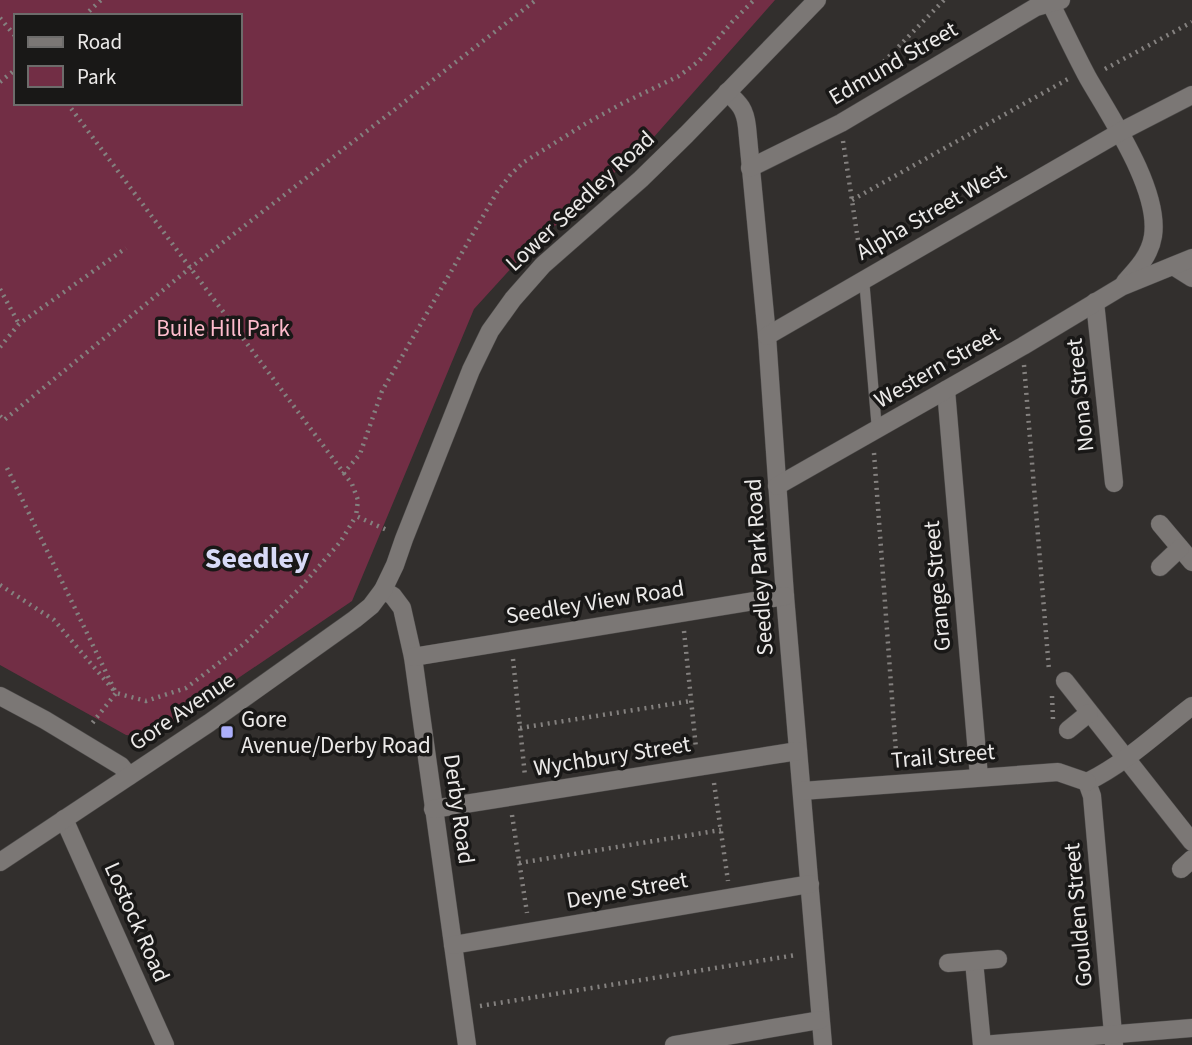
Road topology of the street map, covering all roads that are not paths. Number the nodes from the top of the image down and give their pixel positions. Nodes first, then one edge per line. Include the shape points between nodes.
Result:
1 (817, 0) edge
2 (1054, 1) edge
3 (727, 92) junction
4 (1192, 95) edge
5 (1120, 132) junction
6 (750, 168) junction
7 (1192, 258) edge
8 (1173, 266) junction
9 (1192, 278) edge
10 (864, 279) junction
11 (1121, 287) junction
12 (1095, 302) junction
13 (767, 336) junction
14 (946, 390) junction
15 (873, 432) junction
16 (1114, 483) dead end
17 (777, 486) junction
18 (1160, 524) dead end
19 (1180, 548) junction
20 (1192, 562) edge
21 (1160, 567) dead end
22 (383, 590) junction
23 (785, 596) junction
24 (413, 657) junction
25 (1055, 682) road end
26 (0, 696) edge
27 (1192, 706) edge
28 (1089, 713) junction
29 (1061, 730) road end
30 (798, 751) junction
31 (1125, 759) junction
32 (129, 776) junction
33 (979, 777) junction
34 (1087, 782) junction
35 (802, 792) junction
36 (433, 809) junction
37 (64, 819) junction
38 (1192, 842) edge
39 (0, 862) edge
40 (810, 884) junction
41 (453, 945) junction
42 (998, 959) dead end
43 (974, 961) junction
44 (948, 963) dead end
45 (820, 1020) junction
46 (1192, 1028) edge
47 (1113, 1040) edge
48 (165, 1045) edge
49 (467, 1045) edge
50 (674, 1045) edge
51 (822, 1045) edge
52 (982, 1045) edge

1 - 3 street, Lower Seedley Road
2 - 5 street via 1086,74
2 - 6 street, Edmund Street via 1036,7 841,123
3 - 6 street, Seedley Park Road via 745,113
3 - 22 street, Lower Seedley Road via 641,179 543,265 490,331
4 - 5 street, Alpha Street West
5 - 10 street, Alpha Street West
5 - 11 street via 1153,213 1153,237 1143,263
6 - 13 street, Seedley Park Road
7 - 8 street
8 - 9 street
8 - 11 street
10 - 13 street, Alpha Street West
10 - 15 lane
11 - 12 street, Western Street
12 - 14 street, Western Street
12 - 16 street, Nona Street
13 - 17 street, Seedley Park Road
14 - 15 street, Western Street
14 - 33 street, Grange Street
15 - 17 street, Western Street
17 - 23 street, Seedley Park Road
18 - 19 street
19 - 20 street
19 - 21 street
22 - 24 street, Derby Road via 402,608
22 - 32 street, Gore Avenue via 355,619
23 - 24 street, Seedley View Road
23 - 30 street, Seedley Park Road
24 - 36 street, Derby Road
25 - 28 street
26 - 32 street via 121,765
27 - 31 street
28 - 29 street
28 - 31 street
30 - 35 street, Seedley Park Road
30 - 36 street, Wychbury Street
31 - 34 street
31 - 38 street
32 - 37 street, Gore Avenue
33 - 34 street, Trail Street via 1058,772
33 - 35 street, Trail Street
34 - 47 street, Goulden Street via 1092,796
35 - 40 street, Seedley Park Road
36 - 41 street, Derby Road
37 - 39 street, Gore Avenue
37 - 48 street, Lostock Road
40 - 41 street, Deyne Street
40 - 45 street, Seedley Park Road
41 - 49 street, Derby Road
42 - 43 street
43 - 44 street
43 - 52 street
45 - 50 street
45 - 51 street, Seedley Park Road
46 - 47 street
47 - 52 street

